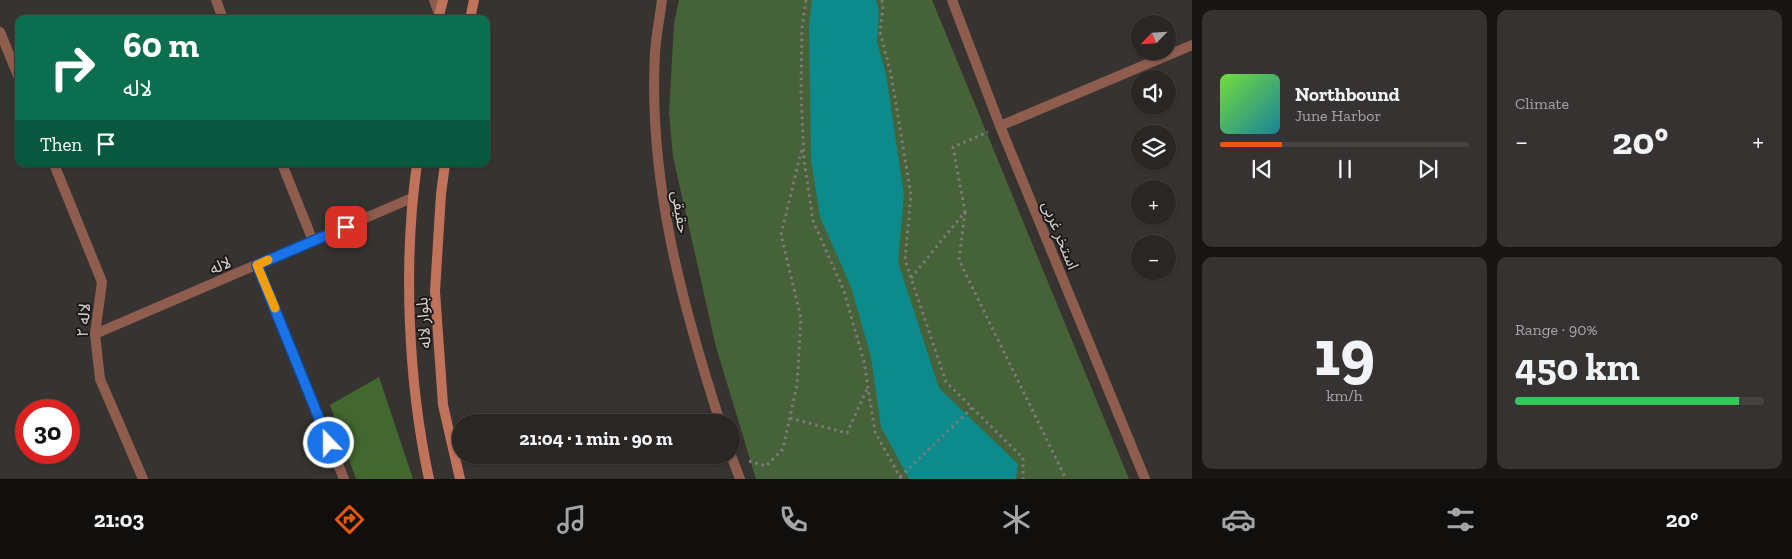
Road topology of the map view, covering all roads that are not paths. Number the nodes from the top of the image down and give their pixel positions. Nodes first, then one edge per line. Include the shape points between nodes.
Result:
1 (216, 0) edge
2 (434, 0) edge
3 (443, 0) edge
4 (474, 0) edge
5 (662, 0) edge
6 (952, 0) edge
7 (222, 15) edge
8 (439, 15) edge
9 (439, 15) edge
10 (471, 15) edge
11 (0, 32) edge
12 (1192, 45) edge
13 (15, 68) edge
14 (1000, 126) junction
15 (55, 167) edge
16 (283, 167) edge
17 (417, 167) edge
18 (445, 167) edge
19 (412, 198) junction
20 (313, 241) junction
21 (257, 265) junction
22 (96, 334) junction
23 (717, 414) edge
24 (734, 464) edge
25 (143, 479) edge
26 (344, 479) edge
27 (429, 479) edge
28 (460, 479) edge
29 (740, 479) edge
30 (1145, 479) edge

1 - 7 street
2 - 8 street
3 - 9 main road
4 - 10 main road
5 - 23 street, حقیقی via 655,52 655,113 667,225 701,364
6 - 14 street, استخر غربی
11 - 13 street
12 - 14 street
14 - 30 street, استخر غربی
15 - 22 street, لاله ۲ via 102,282
16 - 20 street
17 - 19 main road, بلوار لاله
18 - 28 main road, بلوار لاله via 435,292 443,405
19 - 20 street, لاله
19 - 27 main road, بلوار لاله via 410,295 414,387
20 - 21 street, لاله
21 - 22 street, لاله
21 - 26 street
22 - 25 street, لاله ۲ via 100,379
24 - 29 street

